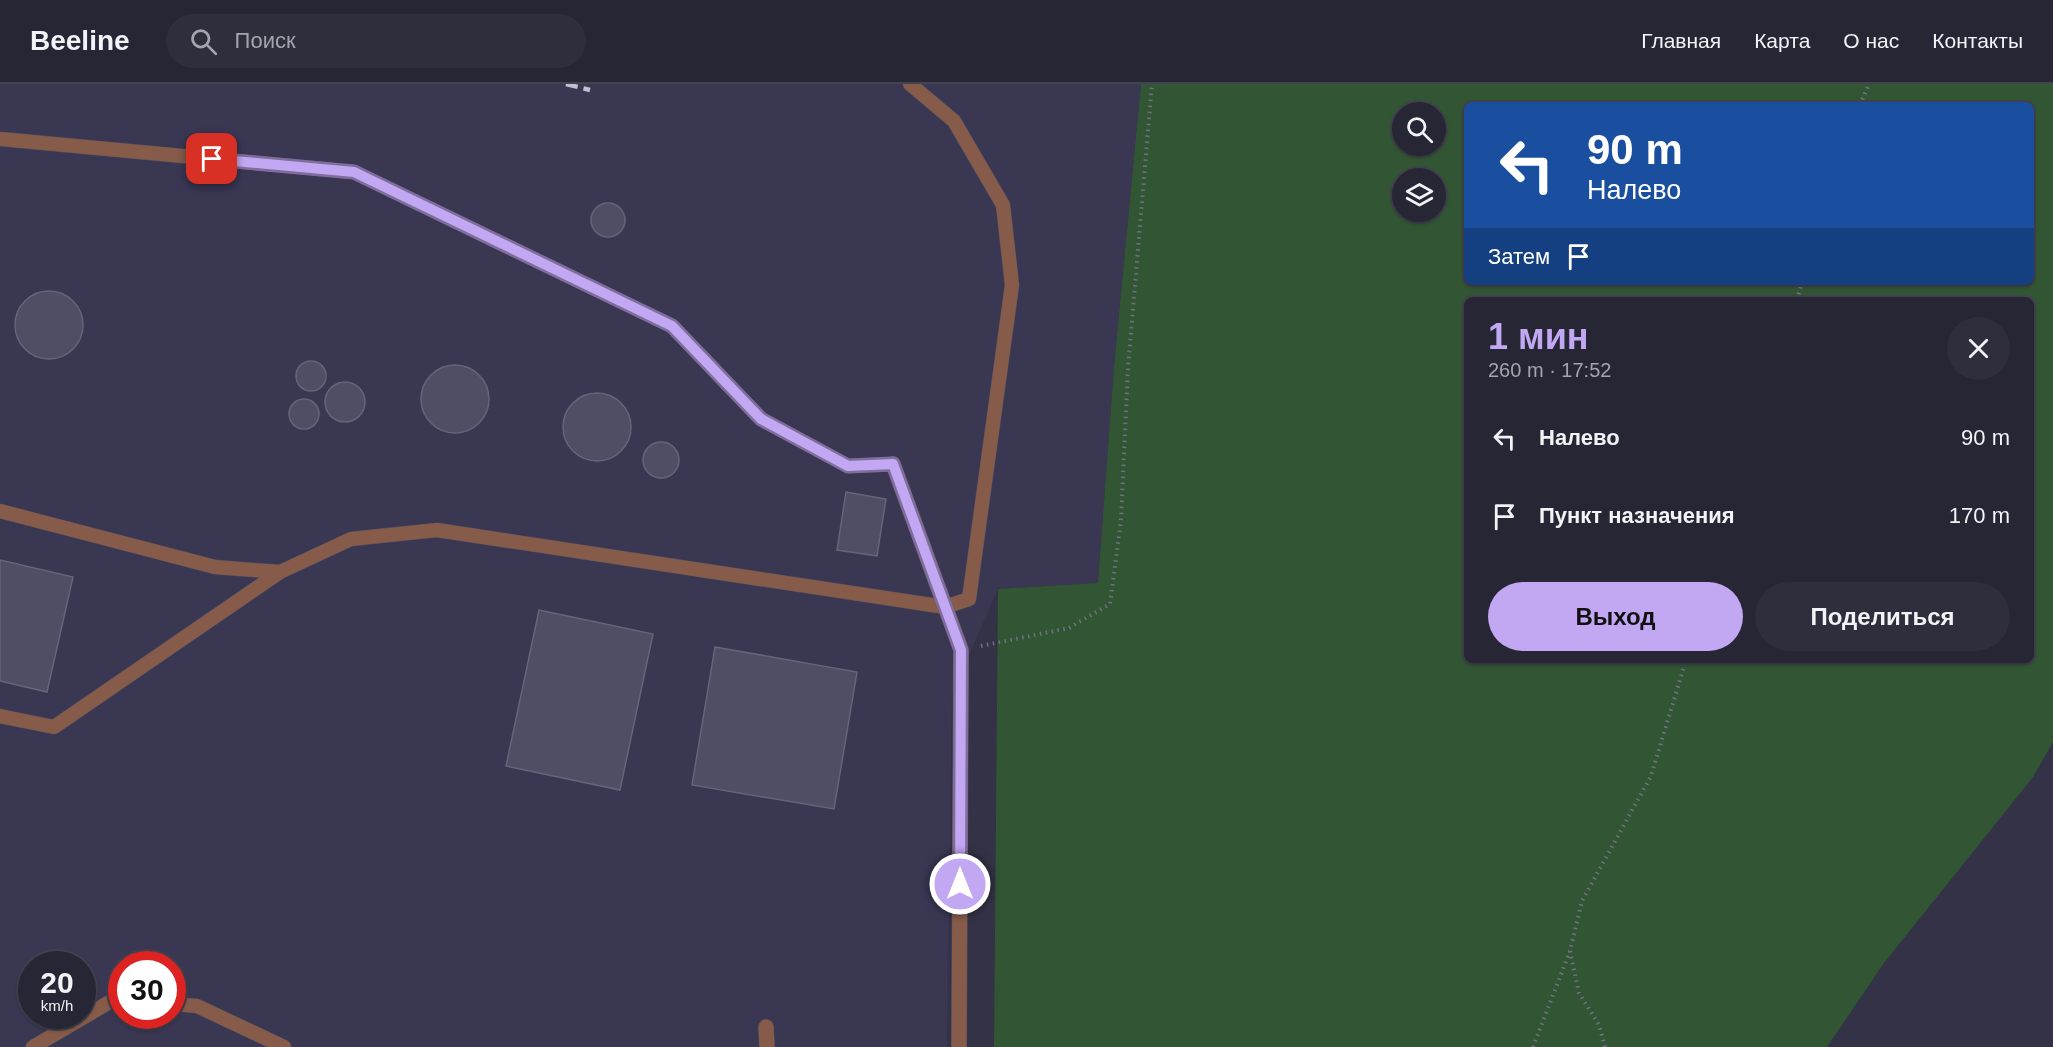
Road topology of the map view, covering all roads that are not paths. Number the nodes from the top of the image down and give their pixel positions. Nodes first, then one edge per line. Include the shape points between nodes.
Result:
1 (910, 84) edge
2 (0, 139) edge
3 (893, 464) joint
4 (0, 511) edge
5 (280, 572) junction
6 (945, 608) junction
7 (0, 716) edge
8 (108, 1003) edge
9 (186, 1005) edge
10 (766, 1027) dead end
11 (33, 1047) edge
12 (284, 1047) edge
13 (767, 1047) edge
14 (959, 1047) edge

1 - 6 lane via 954,121 1003,205 1012,285 969,599
2 - 3 lane via 354,172 672,326 761,419 848,466
3 - 6 street
4 - 5 lane via 215,567
5 - 6 lane via 351,539 436,530
5 - 7 lane via 54,727
6 - 14 street via 961,650
8 - 11 lane
9 - 12 lane via 197,1006
10 - 13 street

